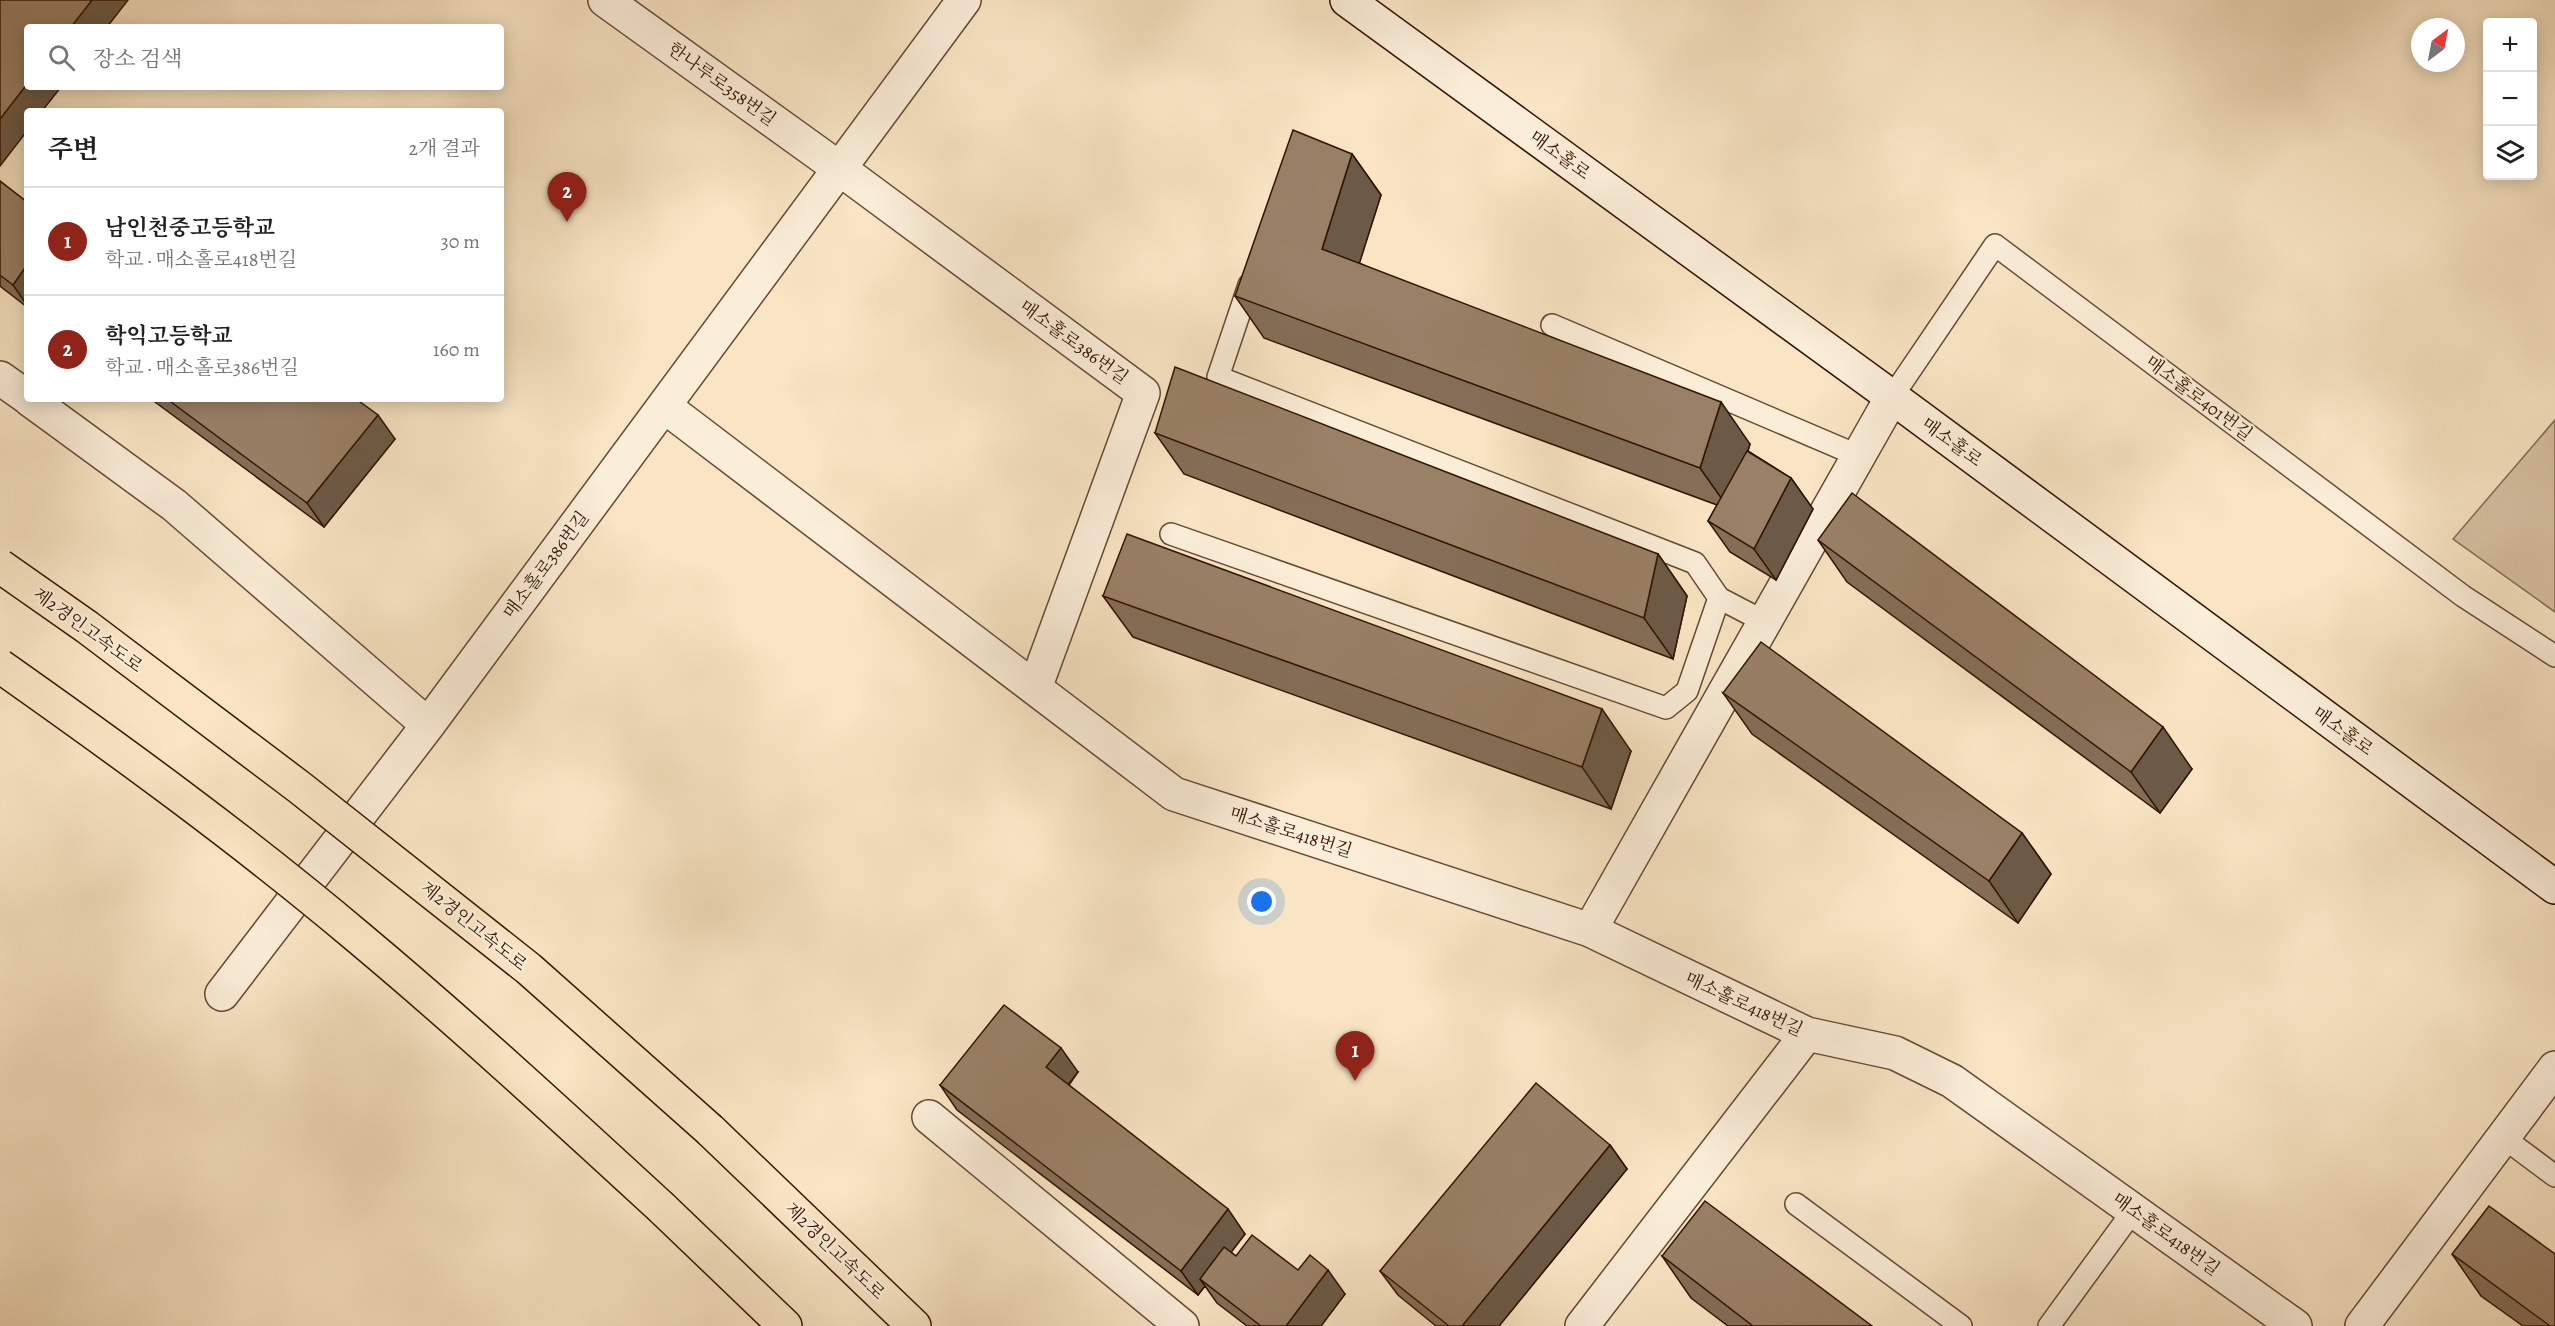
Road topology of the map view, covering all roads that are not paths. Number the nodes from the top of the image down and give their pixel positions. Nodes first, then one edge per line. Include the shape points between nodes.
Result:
1 (605, 0) edge
2 (964, 0) edge
3 (1347, 0) edge
4 (840, 169) junction
5 (1249, 285) edge
6 (1552, 325) dead end
7 (0, 378) edge
8 (24, 395) edge
9 (1892, 397) junction
10 (33, 402) edge
11 (664, 406) junction
12 (1858, 456) junction
13 (1171, 534) dead end
14 (0, 566) edge
15 (1719, 598) junction
16 (1765, 622) junction
17 (2555, 656) edge
18 (0, 666) edge
19 (1035, 688) junction
20 (428, 725) junction
21 (2555, 887) edge
22 (1590, 930) junction
23 (222, 994) dead end
24 (1807, 1034) junction
25 (2555, 1068) edge
26 (929, 1117) dead end
27 (2504, 1138) junction
28 (2555, 1176) edge
29 (1796, 1204) dead end
30 (2133, 1211) junction
31 (785, 1326) edge
32 (914, 1326) edge
33 (1182, 1326) edge
34 (1582, 1326) edge
35 (1961, 1326) edge
36 (2049, 1326) edge
37 (2295, 1326) edge
38 (2362, 1326) edge

1 - 4 street, 한나루로358번길
2 - 4 street, 매소홀로386번길
3 - 9 street, 매소홀로
4 - 11 street, 매소홀로386번길
4 - 19 street, 매소홀로386번길 via 1143,393
5 - 15 lane via 1218,377 1695,563
6 - 12 lane
7 - 8 street
9 - 12 street
9 - 17 lane, 매소홀로401번길 via 1995,245 2463,596
9 - 21 street, 매소홀로
10 - 20 street via 174,505
11 - 19 street
11 - 20 street, 매소홀로386번길
12 - 16 street
13 - 15 lane via 1666,708 1687,691
14 - 32 highway, 제2경인고속도로, bridge via 299,787 529,969 710,1130
15 - 16 lane
16 - 22 street
18 - 31 highway, bridge via 144,768 357,936 535,1091
19 - 22 street, 매소홀로418번길 via 1174,794
20 - 23 street, 매소홀로386번길
22 - 24 street, 매소홀로418번길
24 - 30 street, 매소홀로418번길 via 1894,1053 1952,1081
24 - 34 street
25 - 27 street
26 - 33 street
27 - 28 lane
27 - 38 street
29 - 35 lane
30 - 36 lane
30 - 37 street, 매소홀로418번길

